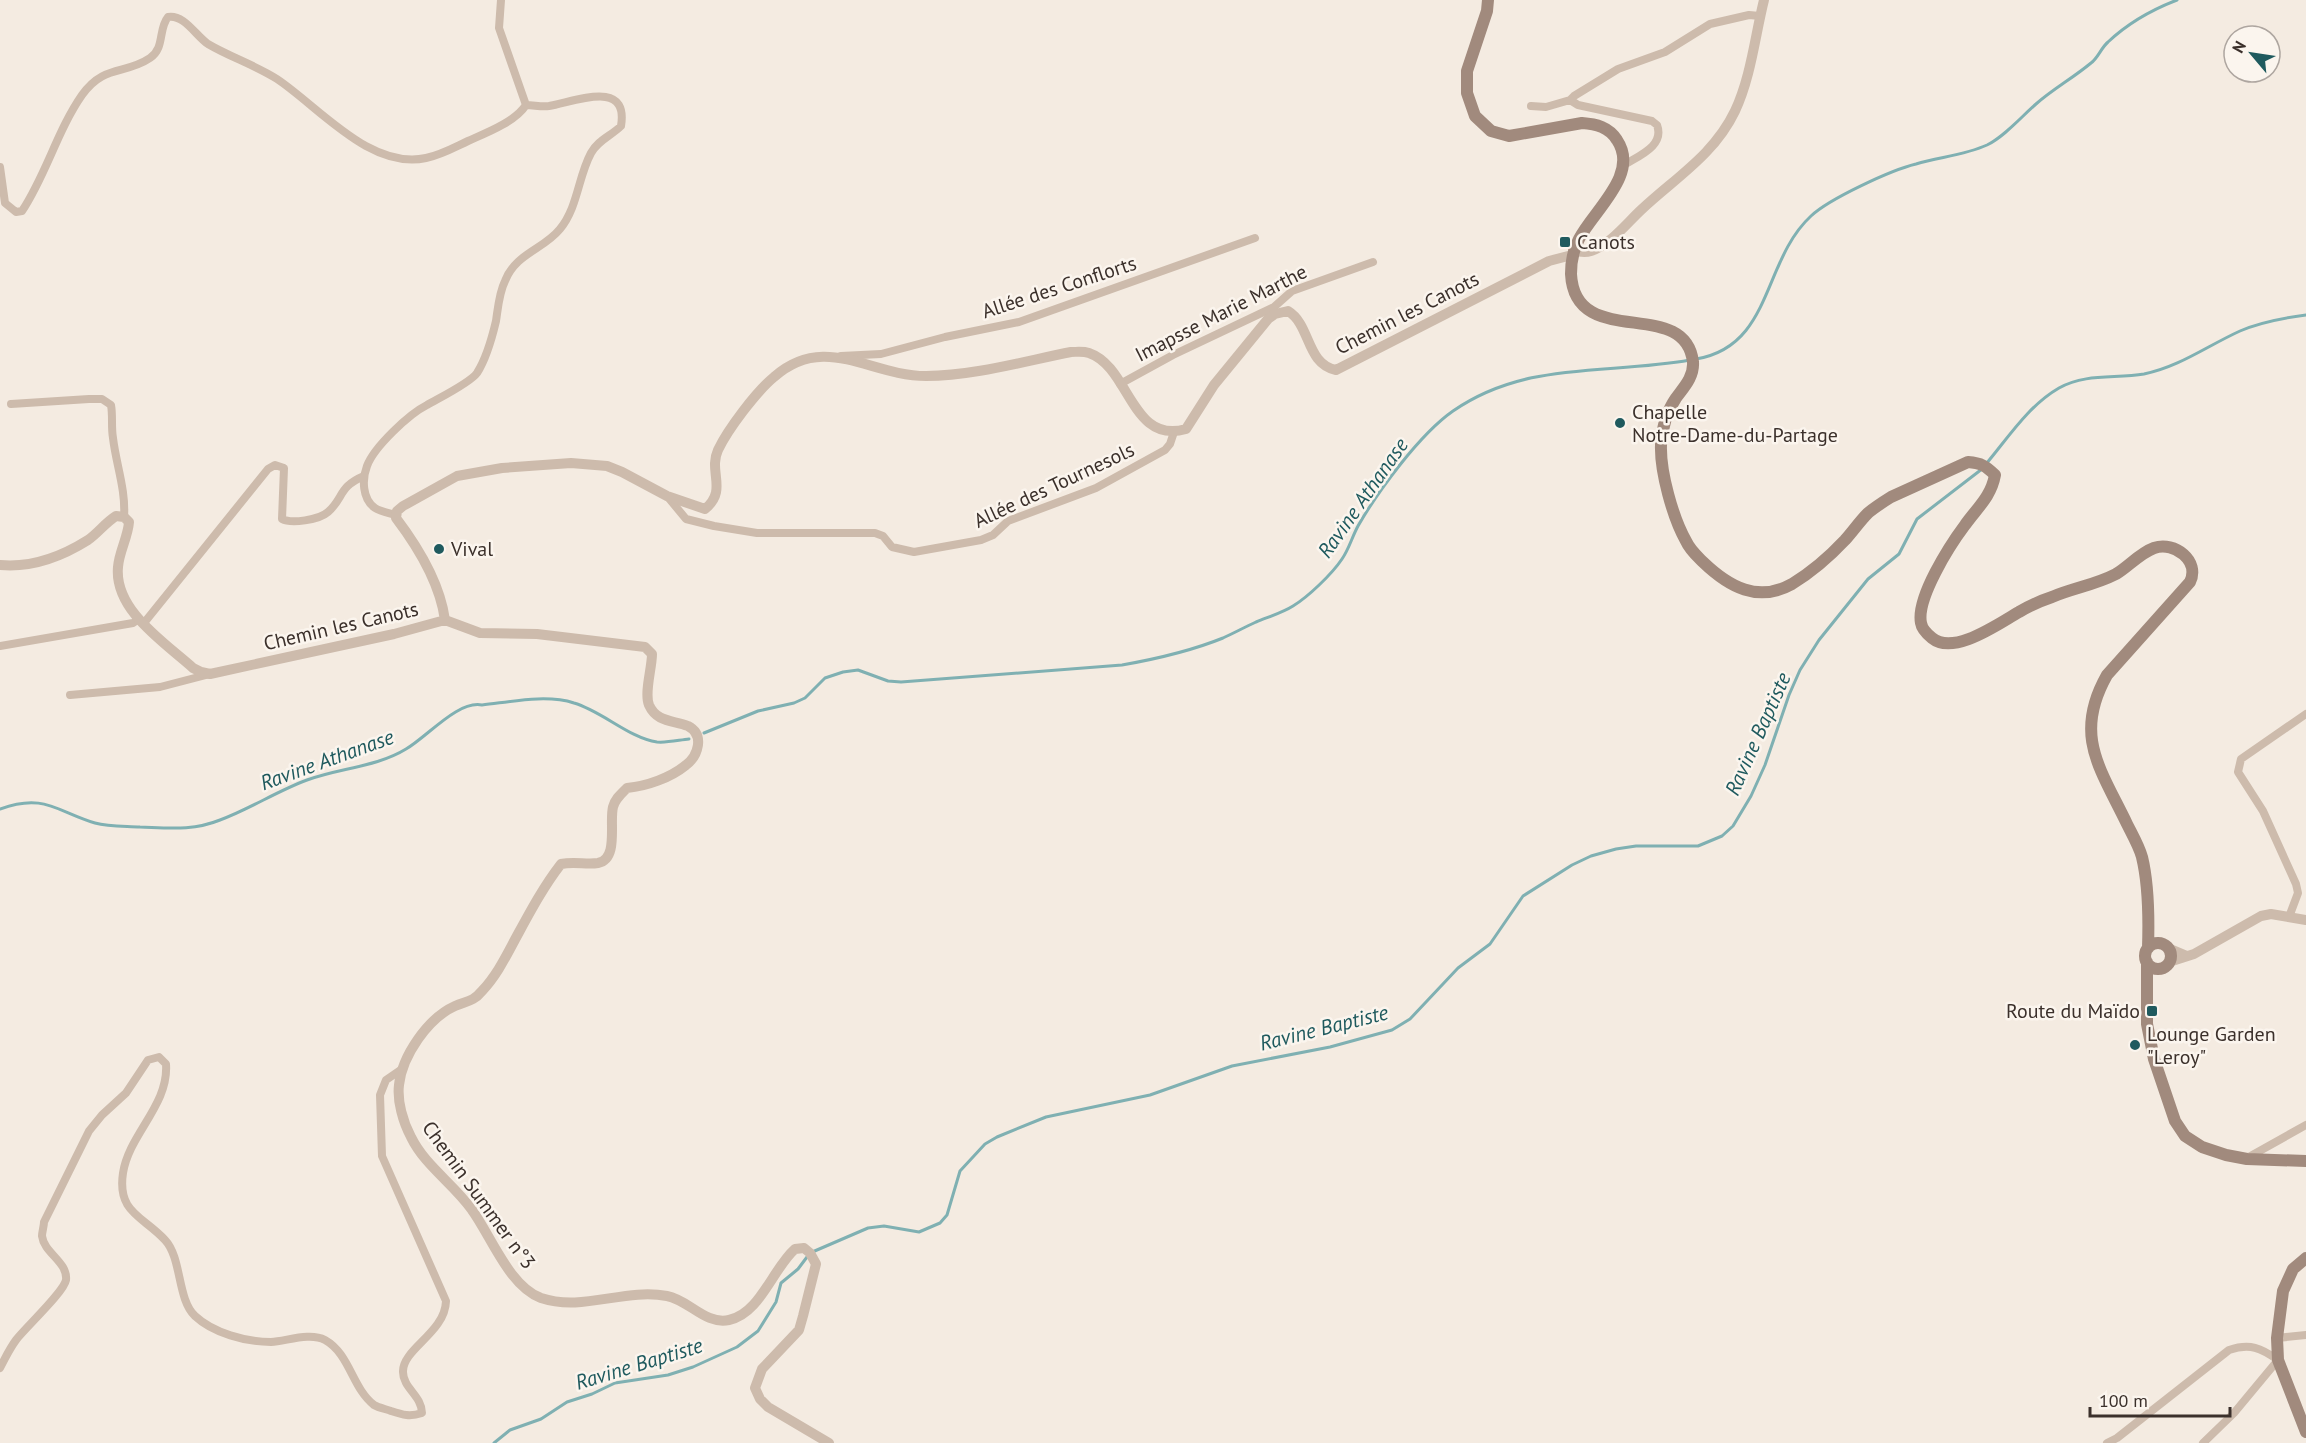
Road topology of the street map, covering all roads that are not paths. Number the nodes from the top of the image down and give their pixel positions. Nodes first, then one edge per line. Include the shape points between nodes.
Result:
1 (501, 0) edge
2 (1488, 0) edge
3 (1764, 0) edge
4 (1760, 16) junction
5 (1570, 100) junction
6 (526, 105) junction
7 (1532, 106) dead end
8 (1624, 165) junction
9 (0, 167) edge
10 (1255, 238) dead end
11 (1573, 253) junction
12 (1372, 262) dead end
13 (834, 357) junction
14 (1120, 384) junction
15 (11, 404) dead end
16 (1174, 432) junction
17 (364, 476) junction
18 (667, 496) junction
19 (396, 515) junction
20 (124, 516) junction
21 (0, 565) edge
22 (445, 620) junction
23 (141, 621) junction
24 (0, 646) edge
25 (210, 674) junction
26 (70, 695) dead end
27 (2306, 714) edge
28 (2289, 917) junction
29 (2306, 920) edge
30 (2149, 926) junction
31 (2164, 945) junction
32 (2148, 948) junction
33 (2187, 956) junction
34 (2169, 962) junction
35 (2152, 965) junction
36 (402, 1069) junction
37 (2306, 1125) edge
38 (2247, 1159) junction
39 (2306, 1161) edge
40 (2306, 1258) edge
41 (2306, 1335) edge
42 (2277, 1338) junction
43 (2278, 1360) junction
44 (0, 1368) edge
45 (2306, 1432) edge
46 (829, 1443) edge
47 (2107, 1443) edge
48 (2203, 1443) edge

1 - 6 street via 499,28
2 - 8 main road via 1467,71 1467,93 1475,116 1491,131 1509,136 1582,123 1600,126 1619,143
3 - 4 street
4 - 5 street via 1710,24 1665,52 1610,74
4 - 11 street via 1740,99 1714,145 1615,236 1591,251
5 - 7 street
5 - 8 street via 1657,125 1654,145
6 - 9 street via 503,123 443,153 425,159 394,157 351,136 276,78 208,44 173,16 164,22 160,45 150,58 105,74 83,94 22,211 16,212 4,203
6 - 17 street via 550,105 598,95 618,103 621,126 591,153 562,227 510,271 477,374 424,406 381,443 371,455
8 - 11 main road
10 - 13 street, Allée des Conflorts via 1019,322 881,354
11 - 16 street, Chemin les Canots via 1549,261 1336,370 1318,361 1296,316 1288,311 1275,314 1214,385 1186,429
11 - 30 main road via 1572,286 1585,309 1604,317 1664,327 1691,351 1690,378 1671,409 1661,447 1670,505 1692,551 1716,574 1740,589 1772,592 1792,584 1843,543 1869,512 1891,497 1968,462 1981,463 1995,475 1982,505 1957,536 1926,593 1920,612 1922,626 1936,641 1946,644 1978,635 2036,603 2105,579 2153,548 2167,547 2184,553 2194,575 2107,675 2095,700 2090,733 2093,754 2142,856
12 - 14 street, Imapsse Marie Marthe via 1292,291 1274,307
13 - 14 street via 928,376 1082,352 1107,365
13 - 18 street via 796,361 773,377 750,404 718,450 714,502 705,509
14 - 16 street via 1143,417 1163,432
15 - 20 street via 102,399 111,405
16 - 18 street, Allée des Tournesols via 1165,450 1096,488 1008,521 981,540 914,552 892,547 883,536 875,534 757,532 714,526 686,519
17 - 19 street via 369,502
17 - 23 street via 342,491 327,513 292,523 282,519 284,468 275,465 268,469
18 - 19 street via 607,466 534,465 457,476 403,506
19 - 22 street, Chemin les Canots via 423,560
20 - 21 street via 116,516 87,540 43,562
20 - 23 street via 129,522 117,582 125,602
22 - 25 street, Chemin les Canots
22 - 36 street, Chemin Summer n°3 via 480,633 537,634 645,647 652,654 649,706 666,721 689,727 699,745 686,765 641,787 627,788 616,799 606,858 600,863 561,864 526,918 499,971 467,1004 455,1006 434,1021 408,1053
23 - 24 street
23 - 25 street via 193,668
25 - 26 street via 159,687
27 - 28 street via 2238,765 2238,772 2263,811 2296,884 2298,893
28 - 29 street
28 - 33 street via 2261,916
30 - 31 main road
30 - 32 main road
31 - 32 main road via 2156,943
31 - 33 street
31 - 34 main road via 2171,955
32 - 35 main road via 2145,957
33 - 34 street
34 - 35 main road via 2166,966
35 - 38 main road via 2147,985 2148,1024 2154,1059 2175,1121 2185,1136 2202,1147
36 - 44 street via 386,1080 380,1095 382,1156 446,1301 441,1323 405,1362 402,1372 422,1405 422,1413 404,1415 375,1406 358,1387 342,1356 325,1340 307,1337 270,1342 235,1337 193,1315 168,1243 132,1214 122,1190 126,1158 159,1101 167,1076 166,1064 159,1057 148,1060 126,1093 89,1131 44,1222 42,1236 46,1247 64,1269 66,1280 59,1294 14,1343
36 - 46 street, Chemin Summer n°3 via 398,1102 411,1137 472,1209 510,1270 538,1297 576,1304 628,1295 670,1296 713,1320 728,1321 751,1307 795,1249 804,1248 810,1253 816,1264 815,1277 799,1330 762,1369 755,1388 768,1407
37 - 38 street
38 - 39 main road
40 - 42 main road via 2293,1269 2283,1291
41 - 42 street
42 - 43 main road
43 - 45 main road
43 - 47 street via 2257,1347 2242,1345 2229,1350
43 - 48 street

